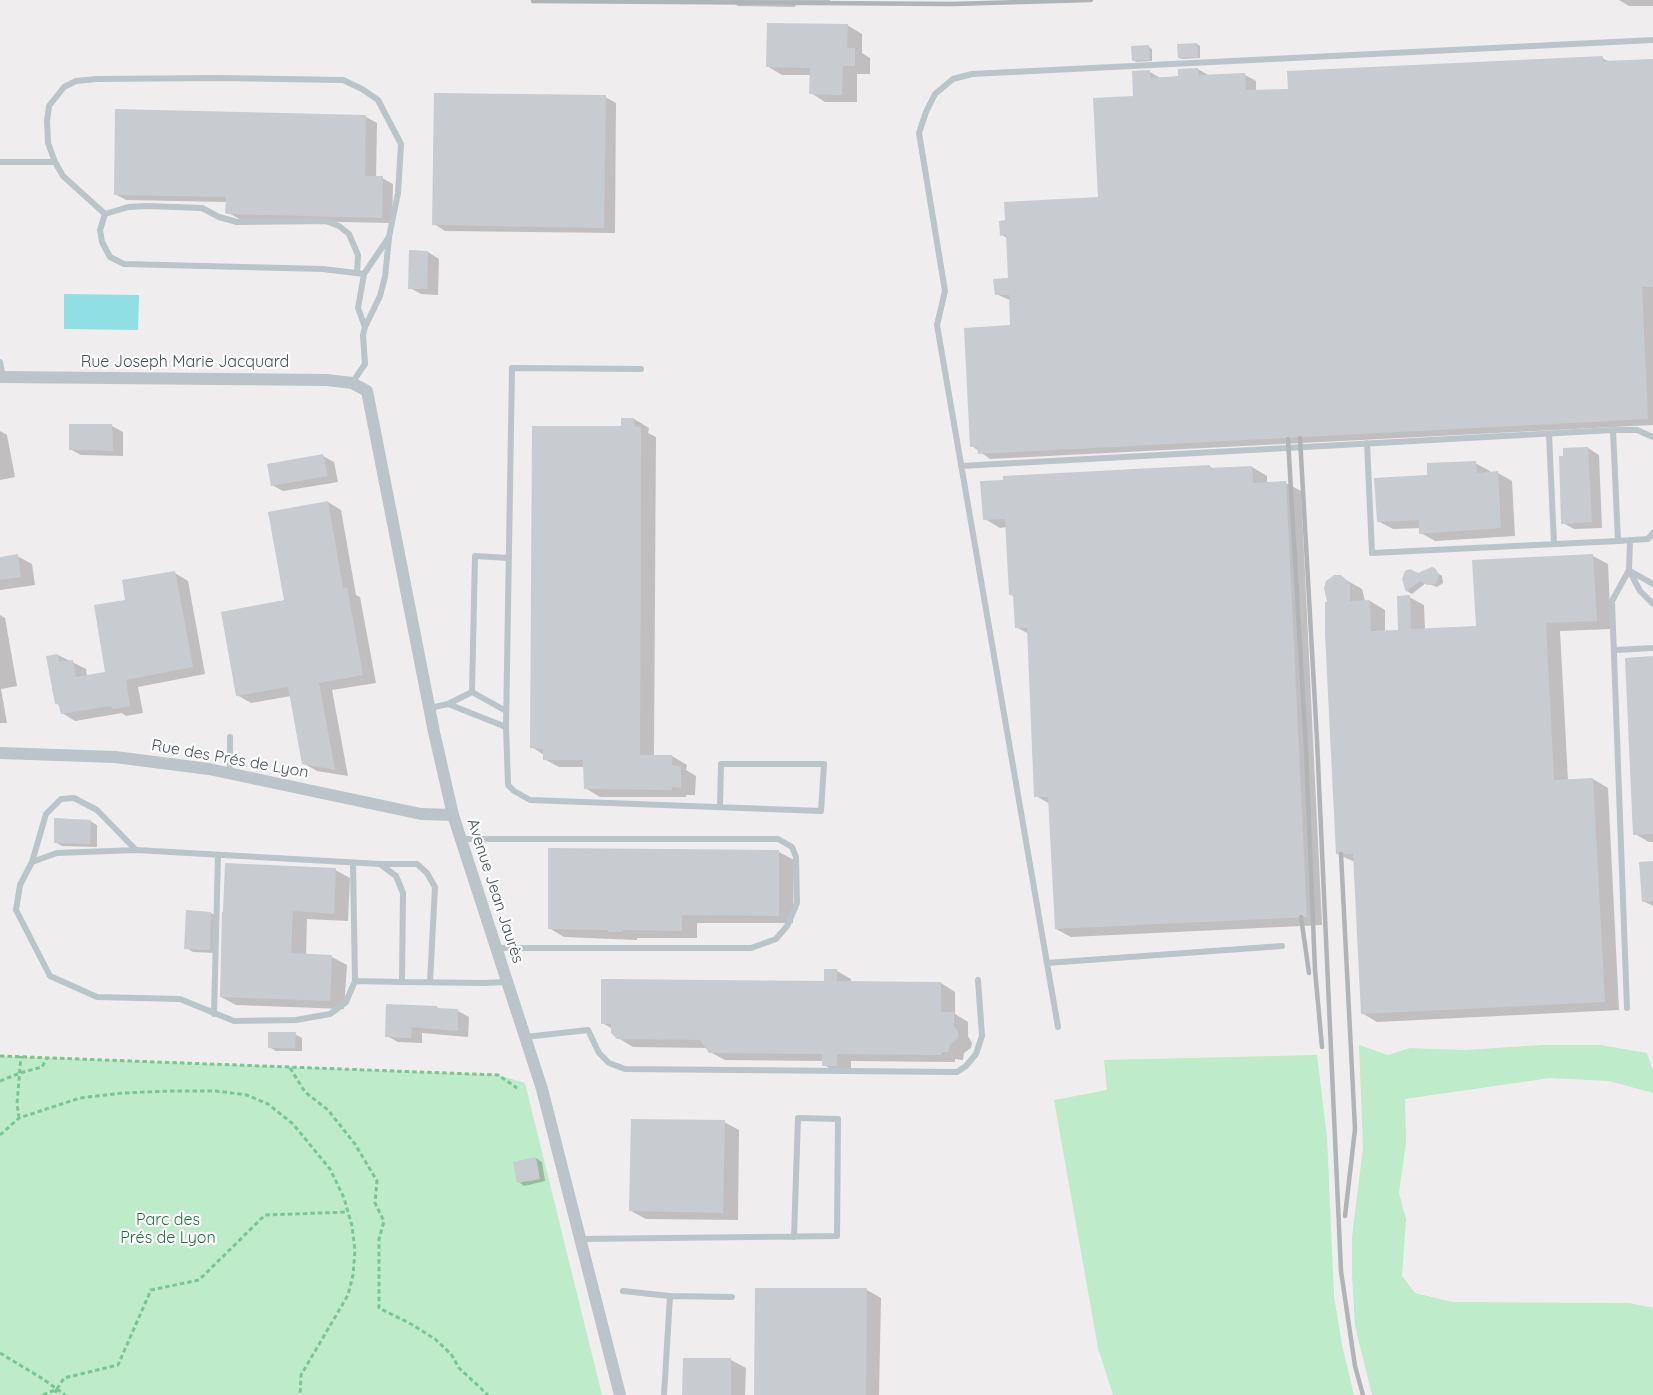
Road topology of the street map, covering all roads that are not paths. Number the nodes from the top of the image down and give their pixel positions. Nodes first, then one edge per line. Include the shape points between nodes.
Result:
1 (1653, 40) edge
2 (0, 162) edge
3 (54, 162) junction
4 (105, 214) junction
5 (389, 237) junction
6 (360, 273) junction
7 (365, 327) junction
8 (0, 362) edge
9 (641, 369) dead end
10 (2, 377) edge
11 (352, 383) junction
12 (367, 391) joint
13 (1613, 430) junction
14 (1549, 434) junction
15 (1653, 437) edge
16 (1366, 444) junction
17 (961, 466) junction
18 (1653, 533) edge
19 (1630, 540) junction
20 (1618, 541) junction
21 (1554, 544) junction
22 (508, 558) junction
23 (1629, 570) junction
24 (1653, 584) edge
25 (1653, 604) edge
26 (1653, 648) edge
27 (1615, 650) junction
28 (472, 692) junction
29 (448, 704) junction
30 (430, 708) junction
31 (506, 711) junction
32 (506, 727) junction
33 (230, 737) dead end
34 (0, 753) edge
35 (230, 774) junction
36 (720, 807) junction
37 (453, 815) junction
38 (460, 838) junction
39 (136, 850) junction
40 (218, 855) junction
41 (32, 862) junction
42 (353, 863) junction
43 (380, 864) junction
44 (1282, 946) dead end
45 (496, 948) junction
46 (1047, 963) junction
47 (978, 980) dead end
48 (356, 981) junction
49 (402, 982) junction
50 (430, 982) junction
51 (507, 982) junction
52 (1627, 1008) dead end
53 (214, 1014) junction
54 (1058, 1027) dead end
55 (525, 1037) junction
56 (794, 1237) junction
57 (580, 1239) junction
58 (624, 1291) dead end
59 (670, 1296) junction
60 (732, 1297) dead end
61 (620, 1395) edge
62 (664, 1395) edge

1 - 17 lane via 972,74 953,79 935,94 919,133 945,291 937,325
2 - 3 lane
3 - 4 lane via 63,176
3 - 5 lane via 46,122 49,106 64,87 76,81 343,80 378,100 401,144 398,193
4 - 6 lane via 147,206 202,208 237,222 326,221 349,234
4 - 6 lane via 100,230 102,242 110,256 124,264
5 - 6 lane
5 - 7 lane via 380,296
6 - 7 lane via 358,308
7 - 11 lane via 364,364
8 - 10 lane
9 - 22 lane via 512,368
10 - 11 street, Rue Joseph Marie Jacquard
11 - 12 street, Rue Joseph Marie Jacquard
12 - 30 street, Avenue Jean Jaurès
13 - 14 lane
13 - 15 lane via 1637,430
13 - 20 lane
14 - 16 lane
14 - 21 lane
16 - 17 lane
16 - 21 lane via 1372,553
17 - 46 lane
18 - 19 lane via 1648,539
19 - 20 lane
19 - 23 lane
20 - 21 lane
22 - 28 lane via 475,556
22 - 31 lane
23 - 24 lane
23 - 25 lane via 1640,591
23 - 27 lane via 1612,601
26 - 27 lane
27 - 52 lane
28 - 29 lane
28 - 31 lane
29 - 30 lane
29 - 32 lane
30 - 37 street, Avenue Jean Jaurès
31 - 32 lane
32 - 36 lane via 508,785 530,800
33 - 35 lane
34 - 35 street, Rue des Prés de Lyon via 115,757
35 - 37 street, Rue des Prés de Lyon via 421,814
36 - 36 lane via 721,764 824,764 821,811
37 - 38 street, Avenue Jean Jaurès
38 - 45 street, Avenue Jean Jaurès
38 - 45 lane via 778,839 792,847 796,857 797,903 787,926 776,939 751,948
39 - 40 lane
39 - 41 lane via 57,853
39 - 41 lane via 97,810 74,798 61,799 46,814
40 - 42 lane
40 - 53 lane
41 - 53 lane via 20,885 16,910 50,976 98,997 180,999
42 - 43 lane
42 - 48 lane
43 - 49 lane via 396,876 403,894
43 - 50 lane via 417,864 435,887
44 - 46 lane
45 - 51 street, Avenue Jean Jaurès
46 - 54 lane
47 - 55 lane via 982,1036 976,1054 957,1072 625,1069 609,1063 599,1053 588,1030
48 - 49 lane
48 - 53 lane via 346,1002 330,1014 296,1020 234,1021
49 - 50 lane
50 - 51 lane
51 - 55 street, Avenue Jean Jaurès
55 - 57 street, Avenue Jean Jaurès
56 - 56 lane via 798,1118 838,1119 837,1236
56 - 57 lane
57 - 61 street, Avenue Jean Jaurès
58 - 59 lane
59 - 60 lane
59 - 62 lane

